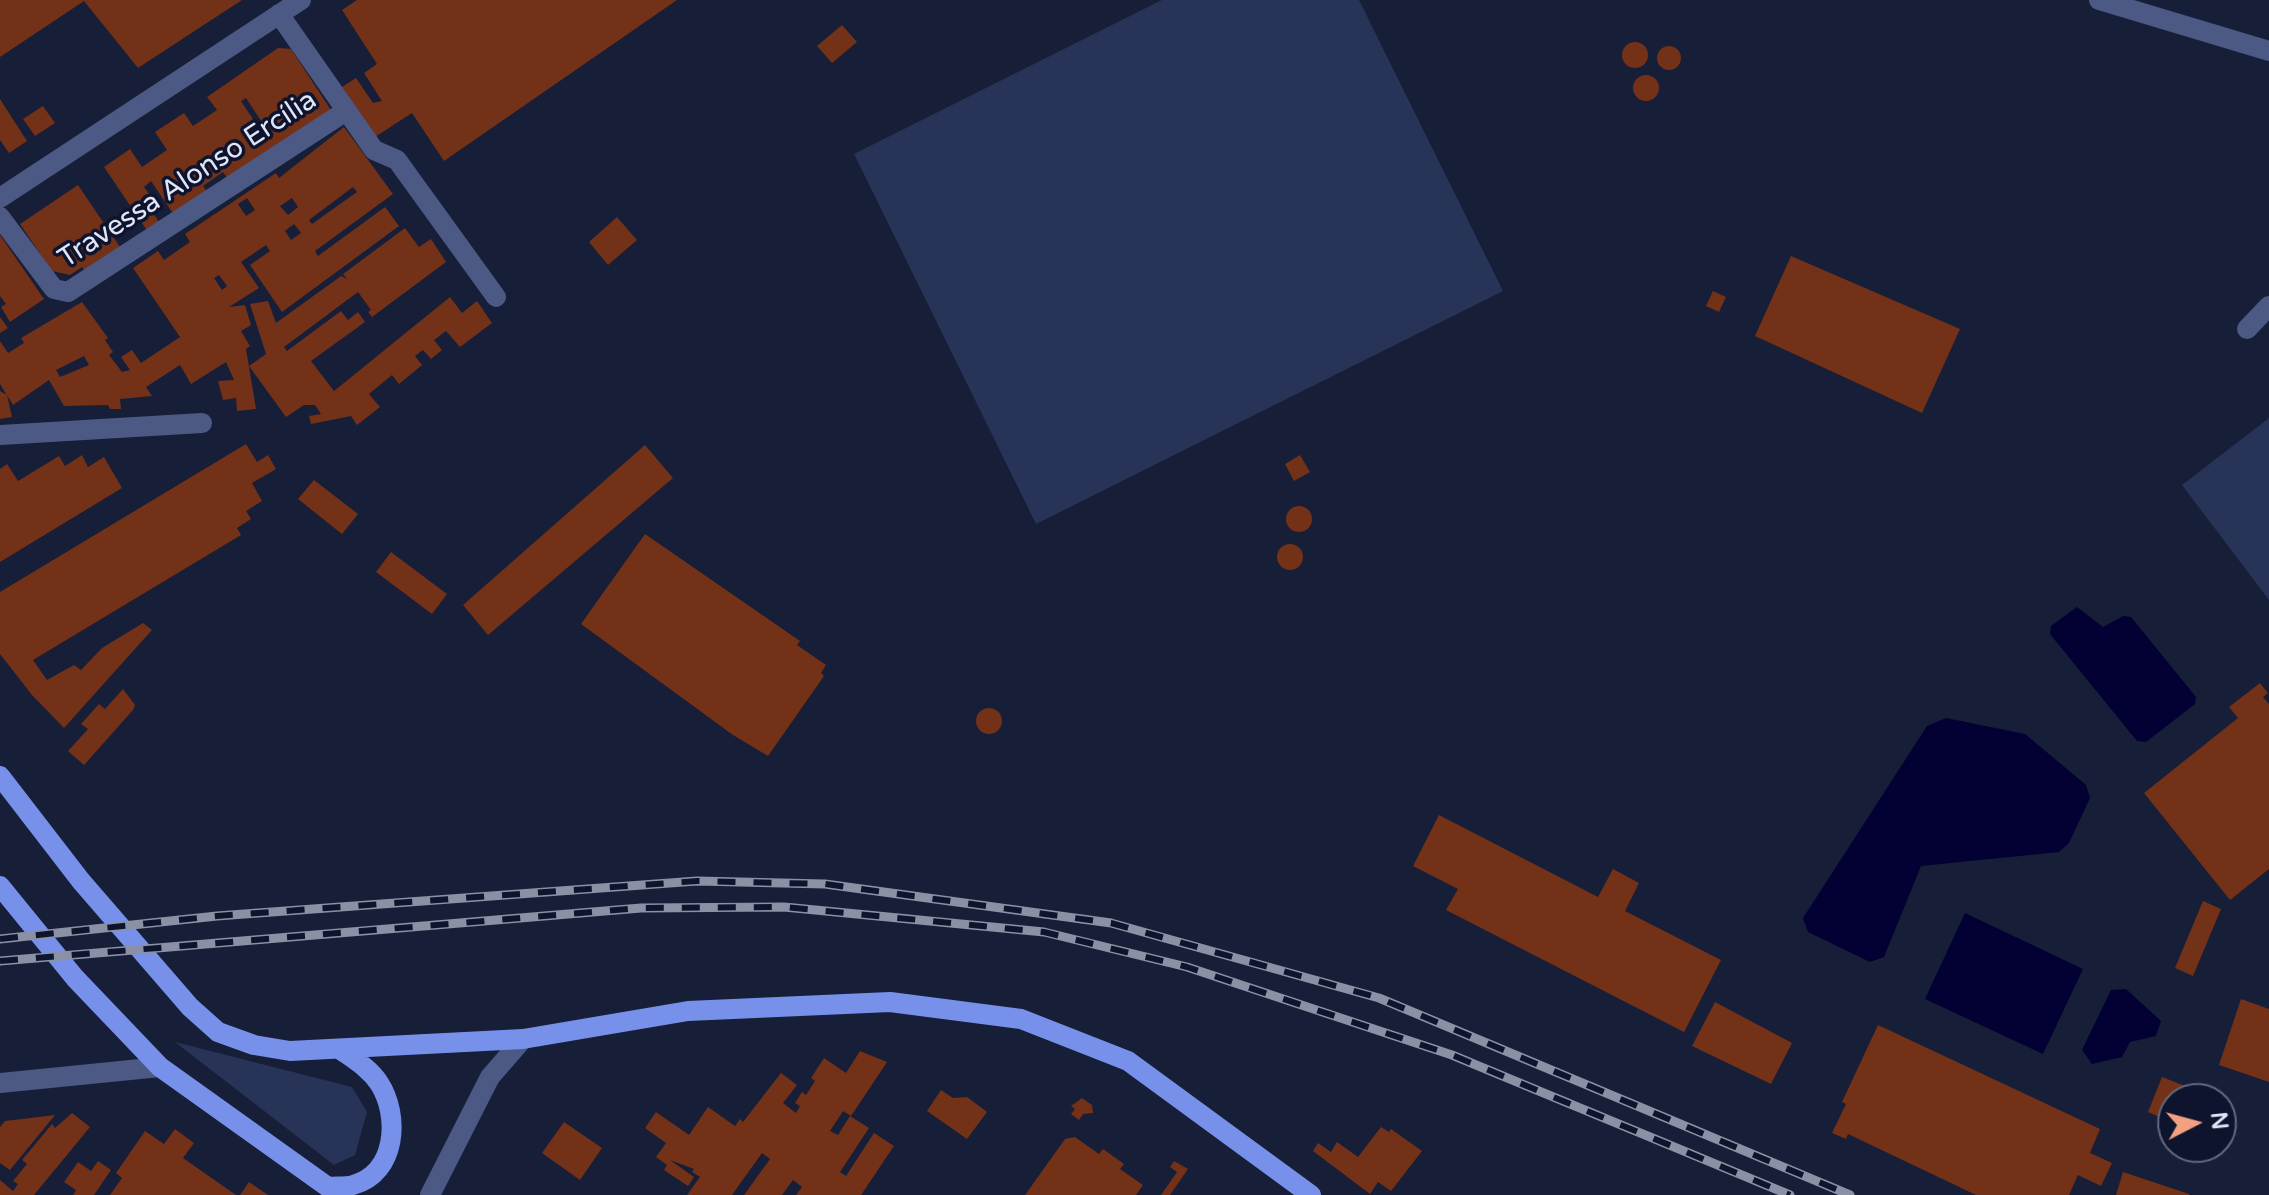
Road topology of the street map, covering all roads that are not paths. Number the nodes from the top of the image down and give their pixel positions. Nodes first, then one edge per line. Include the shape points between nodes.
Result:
1 (301, 0) edge
2 (2099, 0) edge
3 (279, 14) junction
4 (2269, 51) edge
5 (346, 111) junction
6 (0, 198) edge
7 (0, 217) edge
8 (496, 297) dead end
9 (2269, 306) edge
10 (2247, 329) dead end
11 (202, 423) dead end
12 (0, 435) edge
13 (0, 776) edge
14 (0, 886) edge
15 (523, 1039) junction
16 (341, 1050) junction
17 (160, 1067) junction
18 (0, 1083) edge
19 (333, 1191) edge
20 (430, 1195) edge
21 (1311, 1195) edge

1 - 3 street
2 - 4 street
3 - 5 street
3 - 6 street
5 - 7 street, Travessa Alonso Ercília via 76,290 54,289
5 - 8 street via 374,150 397,160
9 - 10 street
11 - 12 street
13 - 16 main road via 91,893 218,1032 290,1051
14 - 17 main road via 75,978
15 - 16 main road
15 - 20 street via 490,1077
15 - 21 main road via 688,1011 874,1003 1021,1019 1128,1061
16 - 19 main road via 379,1083 393,1126 379,1168
17 - 18 street
17 - 19 main road

